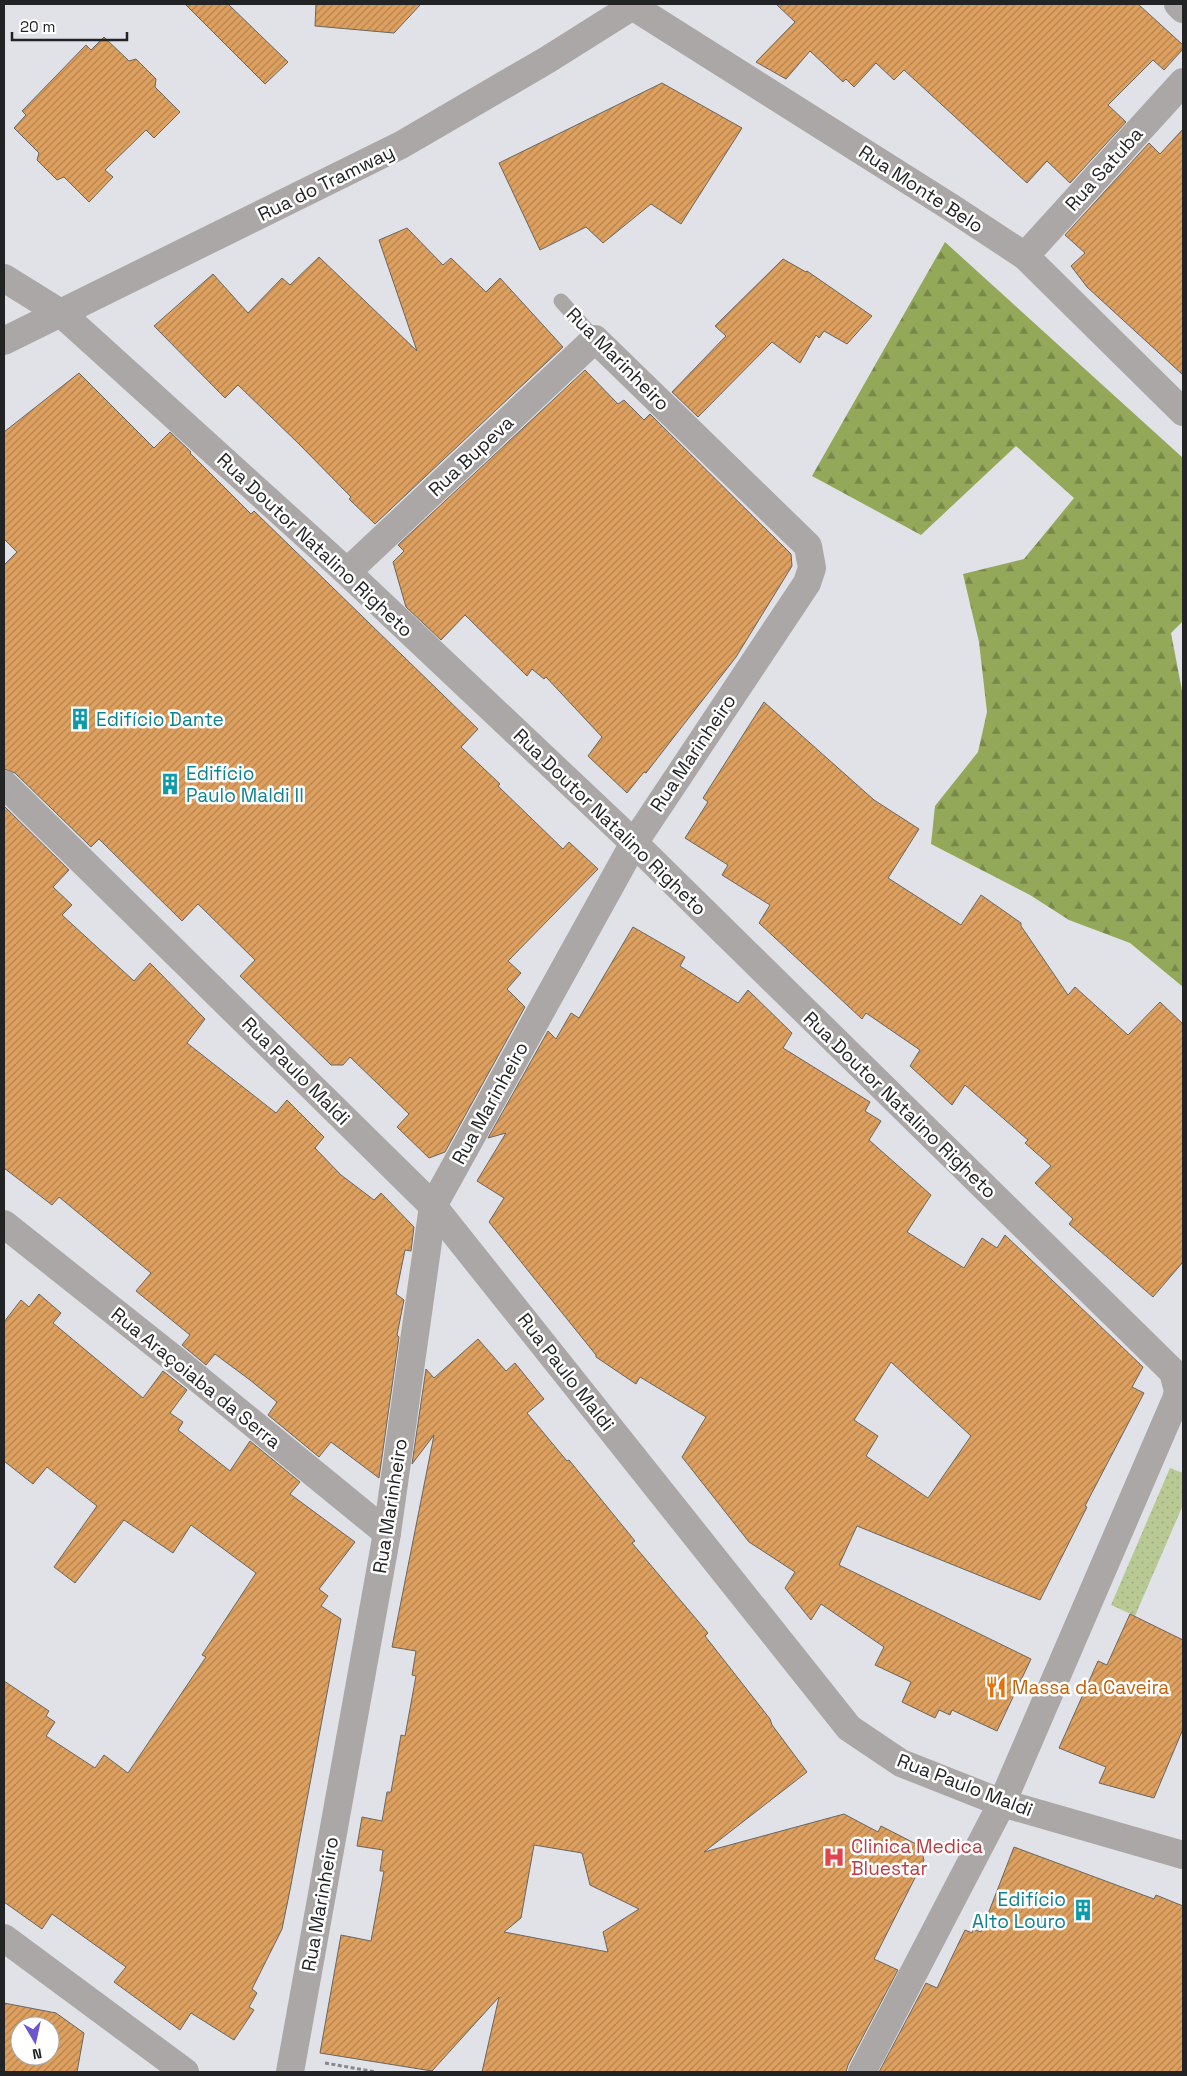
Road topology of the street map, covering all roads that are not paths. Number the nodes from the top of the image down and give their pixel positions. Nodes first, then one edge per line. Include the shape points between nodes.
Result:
1 (1178, 4) edge
2 (633, 5) edge
3 (1183, 8) edge
4 (1183, 82) edge
5 (1024, 256) junction
6 (4, 278) edge
7 (562, 302) dead end
8 (62, 314) junction
9 (595, 339) junction
10 (4, 341) edge
11 (1183, 412) edge
12 (347, 572) junction
13 (4, 784) edge
14 (634, 843) junction
15 (433, 1206) junction
16 (4, 1224) edge
17 (387, 1534) junction
18 (1002, 1804) junction
19 (1183, 1855) edge
20 (4, 1938) edge
21 (291, 2065) edge
22 (185, 2072) edge
23 (862, 2072) edge

1 - 3 street
2 - 5 street, Rua Monte Belo
2 - 8 street, Rua do Tramway via 547,60 401,145
4 - 5 street, Rua Satuba
5 - 11 street, Rua Monte Belo
6 - 8 street, Rua Doutor Natalino Righeto
7 - 9 lane, Rua Marinheiro
8 - 10 street, Rua do Tramway
8 - 12 street, Rua Doutor Natalino Righeto
9 - 12 street, Rua Bupeva
9 - 14 street, Rua Marinheiro via 808,546 812,568 807,583
12 - 14 street, Rua Doutor Natalino Righeto
13 - 15 street, Rua Paulo Maldi
14 - 15 street, Rua Marinheiro
14 - 18 street, Rua Doutor Natalino Righeto via 1173,1372 1178,1391 1176,1399
15 - 17 street, Rua Marinheiro
15 - 18 street, Rua Paulo Maldi via 849,1728 901,1763
16 - 17 street, Rua Araçoiaba da Serra
17 - 21 street, Rua Marinheiro
18 - 19 street, Rua Paulo Maldi
18 - 23 street, Rua Doutor Natalino Righeto
20 - 22 street

